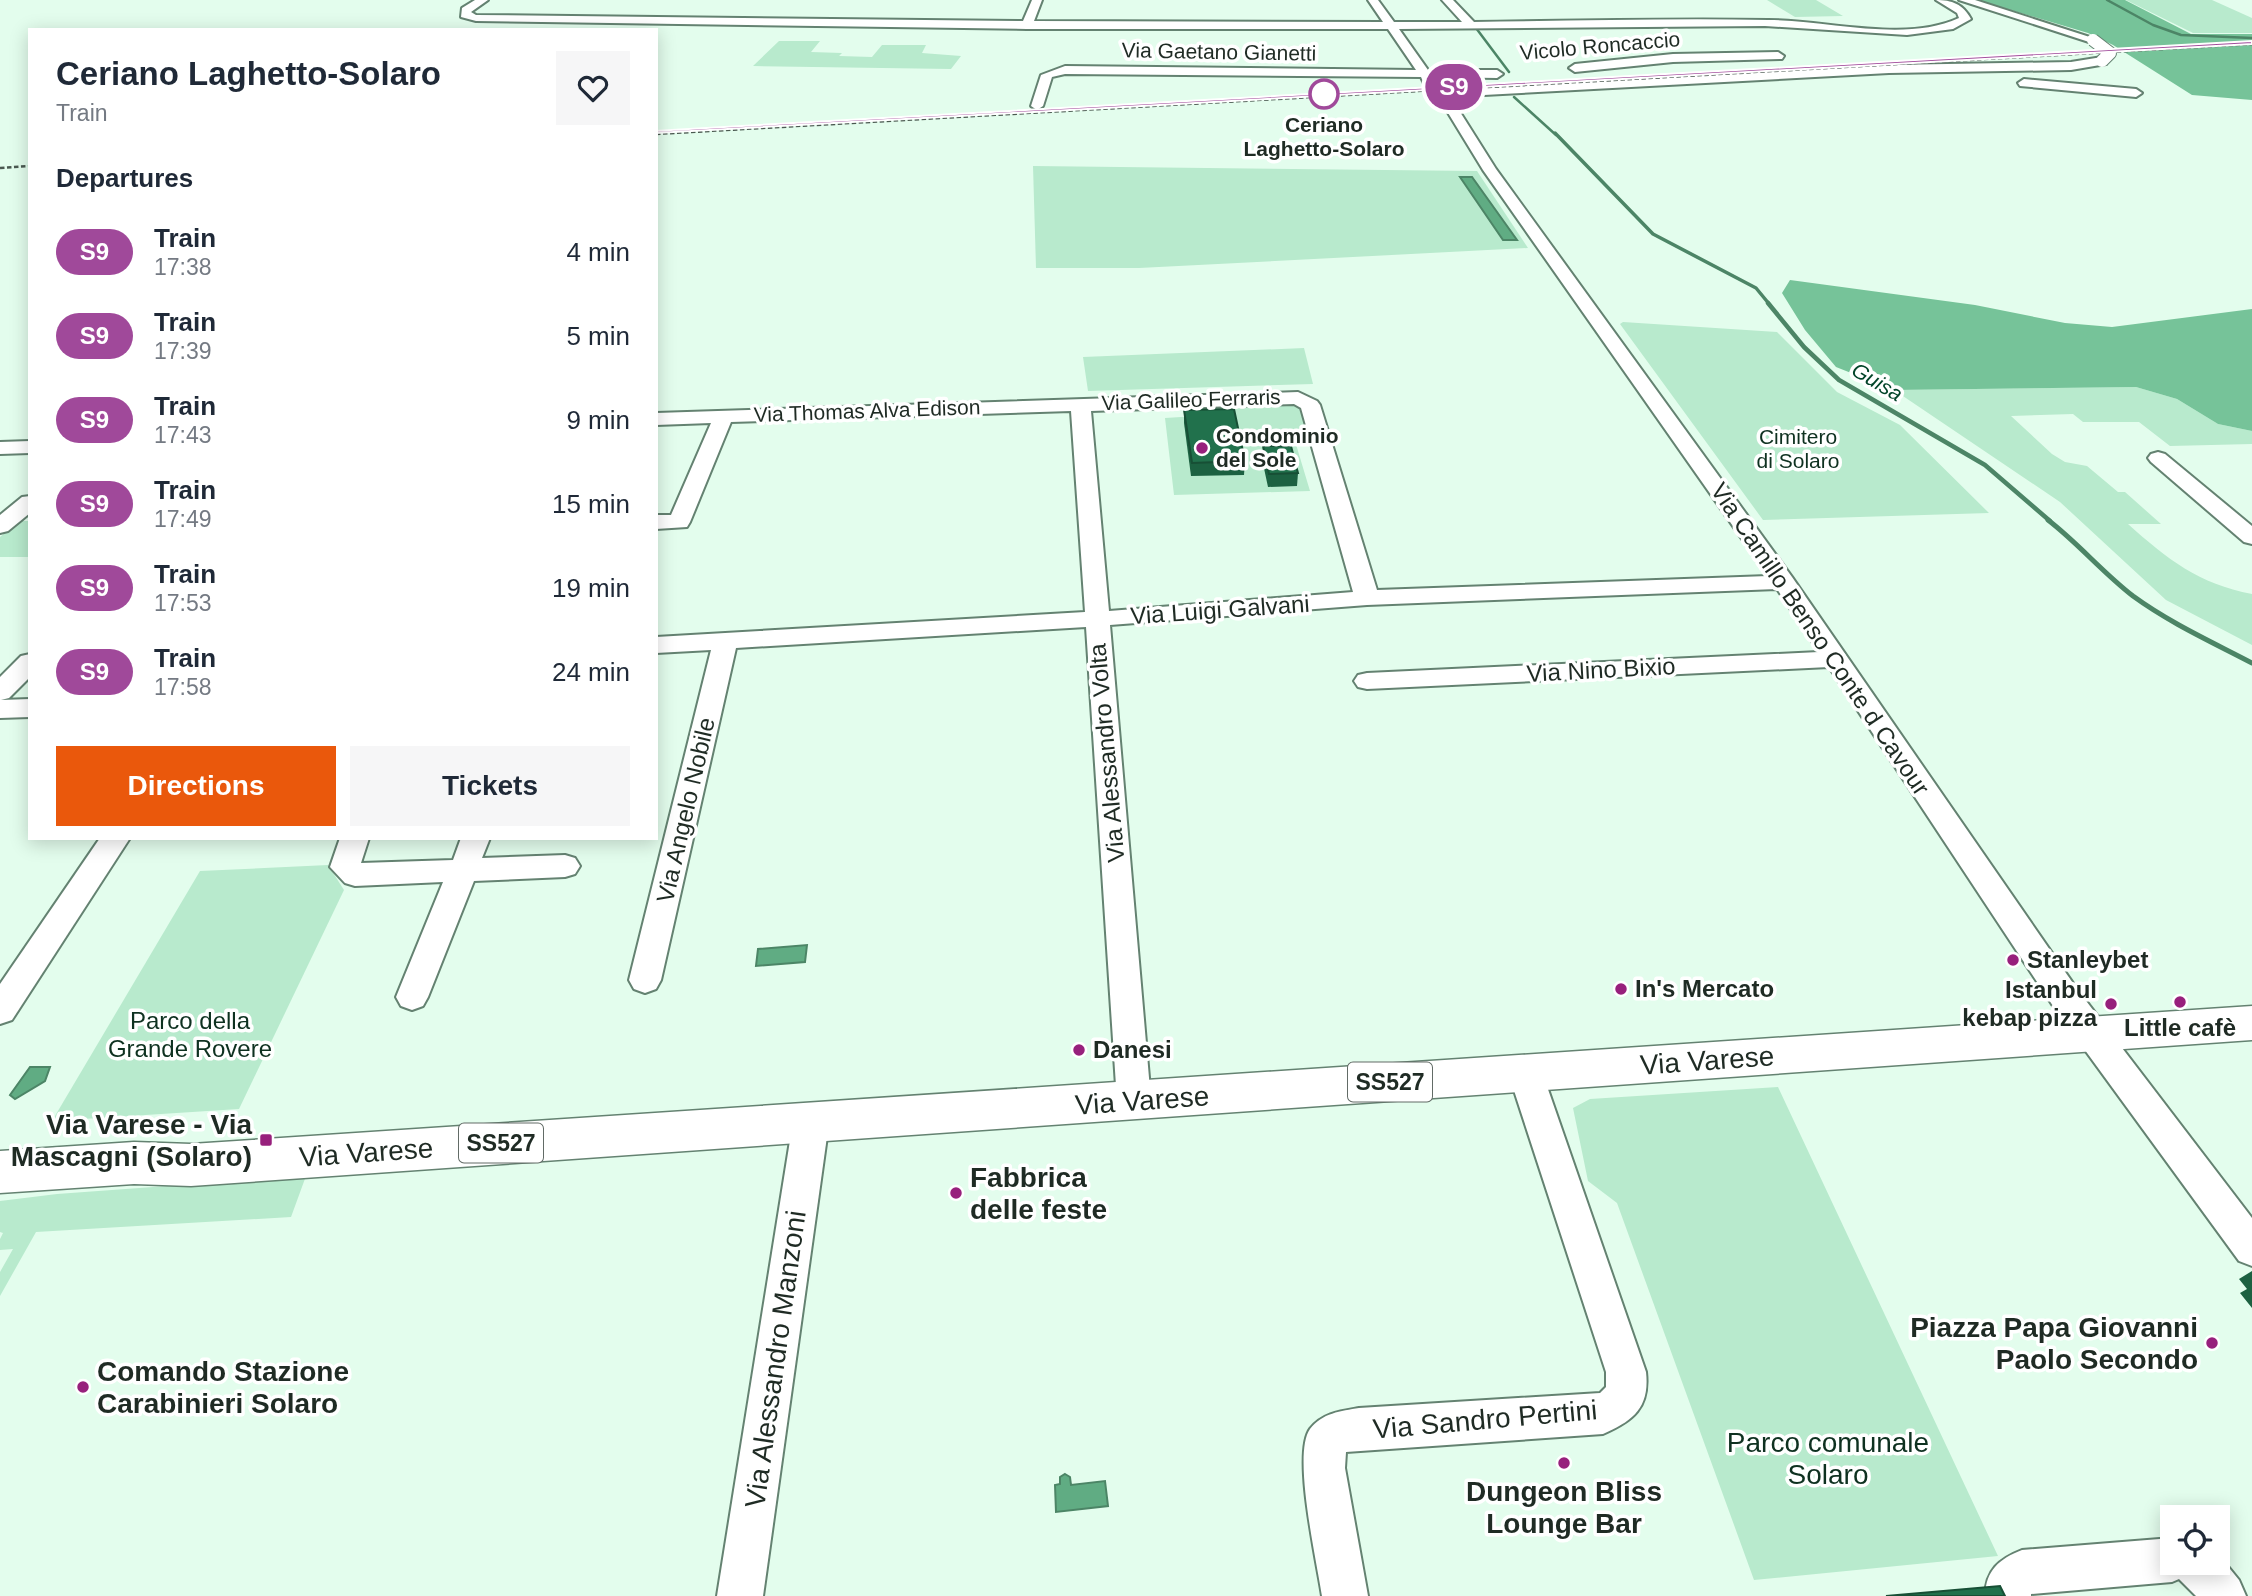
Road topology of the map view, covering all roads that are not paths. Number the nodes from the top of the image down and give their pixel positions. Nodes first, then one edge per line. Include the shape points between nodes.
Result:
1 (483, 0) edge
2 (1037, 0) edge
3 (1373, 0) edge
4 (1447, 0) edge
5 (1941, 0) edge
6 (1964, 0) edge
7 (567, 6) dead end
8 (839, 8) dead end
9 (548, 19) junction
10 (824, 23) junction
11 (1028, 23) junction
12 (1471, 24) junction
13 (1391, 26) junction
14 (1778, 56) dead end
15 (1942, 68) junction
16 (1566, 69) dead end
17 (1425, 74) junction
18 (1505, 74) dead end
19 (1369, 87) dead end
20 (2136, 93) dead end
21 (1037, 106) dead end
22 (1079, 406) junction
23 (724, 416) junction
24 (658, 419) edge
25 (28, 447) edge
26 (0, 448) edge
27 (2158, 458) dead end
28 (28, 504) edge
29 (658, 522) edge
30 (0, 526) edge
31 (2252, 537) edge
32 (1784, 582) junction
33 (1367, 598) junction
34 (1096, 620) junction
35 (726, 639) junction
36 (658, 645) edge
37 (1836, 659) junction
38 (28, 664) edge
39 (1367, 681) dead end
40 (0, 692) edge
41 (28, 708) edge
42 (0, 709) edge
43 (116, 840) edge
44 (354, 840) edge
45 (475, 840) edge
46 (565, 866) dead end
47 (464, 870) junction
48 (645, 980) dead end
49 (412, 997) dead end
50 (0, 1010) edge
51 (2252, 1023) edge
52 (2092, 1033) junction
53 (1525, 1072) junction
54 (1134, 1101) junction
55 (811, 1122) junction
56 (191, 1165) junction
57 (0, 1172) edge
58 (0, 1186) edge
59 (2252, 1248) edge
60 (2160, 1561) edge
61 (2208, 1575) edge
62 (740, 1596) edge
63 (1345, 1596) edge
64 (2008, 1596) edge
65 (2223, 1596) edge

1 - 9 street via 464,13
2 - 11 street
3 - 13 street
4 - 12 street
5 - 12 street via 1961,11 1965,19 1944,29 1916,32 1774,23 1640,29
6 - 15 street, bridge via 2093,40 2110,52 2102,61 2071,66
7 - 9 street
8 - 10 street
9 - 10 street
10 - 11 street
11 - 13 street
12 - 13 street
13 - 17 street
14 - 16 street, Vicolo Roncaccio via 1668,54
15 - 20 street via 1974,79
15 - 32 street, Via Camillo Benso Conte d Cavour via 1484,91 1452,97 1448,103
17 - 18 street, Vicolo Roncaccio
17 - 19 street via 1431,82 1427,84
17 - 21 street, Via Gaetano Gianetti via 1065,69 1046,75
22 - 23 street, Via Thomas Alva Edison
22 - 33 street, Via Galileo Ferraris via 1303,399 1310,405
22 - 34 street, Via Alessandro Volta
23 - 24 street, Via Thomas Alva Edison
23 - 29 street via 679,522
25 - 26 street
27 - 31 street
28 - 30 street
32 - 33 street, Via Luigi Galvani
32 - 37 street, Via Camillo Benso Conte d Cavour
33 - 34 street, Via Luigi Galvani
34 - 35 street, Via Luigi Galvani
34 - 54 street, Via Alessandro Volta
35 - 36 street, Via Luigi Galvani
35 - 48 street, Via Angelo Nobile
37 - 39 street, Via Nino Bixio
37 - 52 street, Via Camillo Benso Conte d Cavour
38 - 40 street
41 - 42 street
43 - 50 street
44 - 47 street via 345,867 355,875
45 - 47 street
46 - 47 street
47 - 49 street
51 - 52 main road, SS527
52 - 53 main road, Via Varese / SS527
52 - 59 street, Via Camillo Benso Conte d Cavour
53 - 54 main road, Via Varese / SS527
53 - 63 street, Via Sandro Pertini via 1626,1373 1626,1398 1604,1413 1335,1433 1324,1444 1324,1468
54 - 55 main road, Via Varese / SS527
55 - 56 main road, Via Varese / SS527
55 - 62 street, Via Alessandro Manzoni
56 - 57 main road, Via Varese / SS527 via 134,1163
56 - 58 main road, Via Varese / SS527 via 117,1178
60 - 64 street via 2022,1572 2008,1584
61 - 65 street

